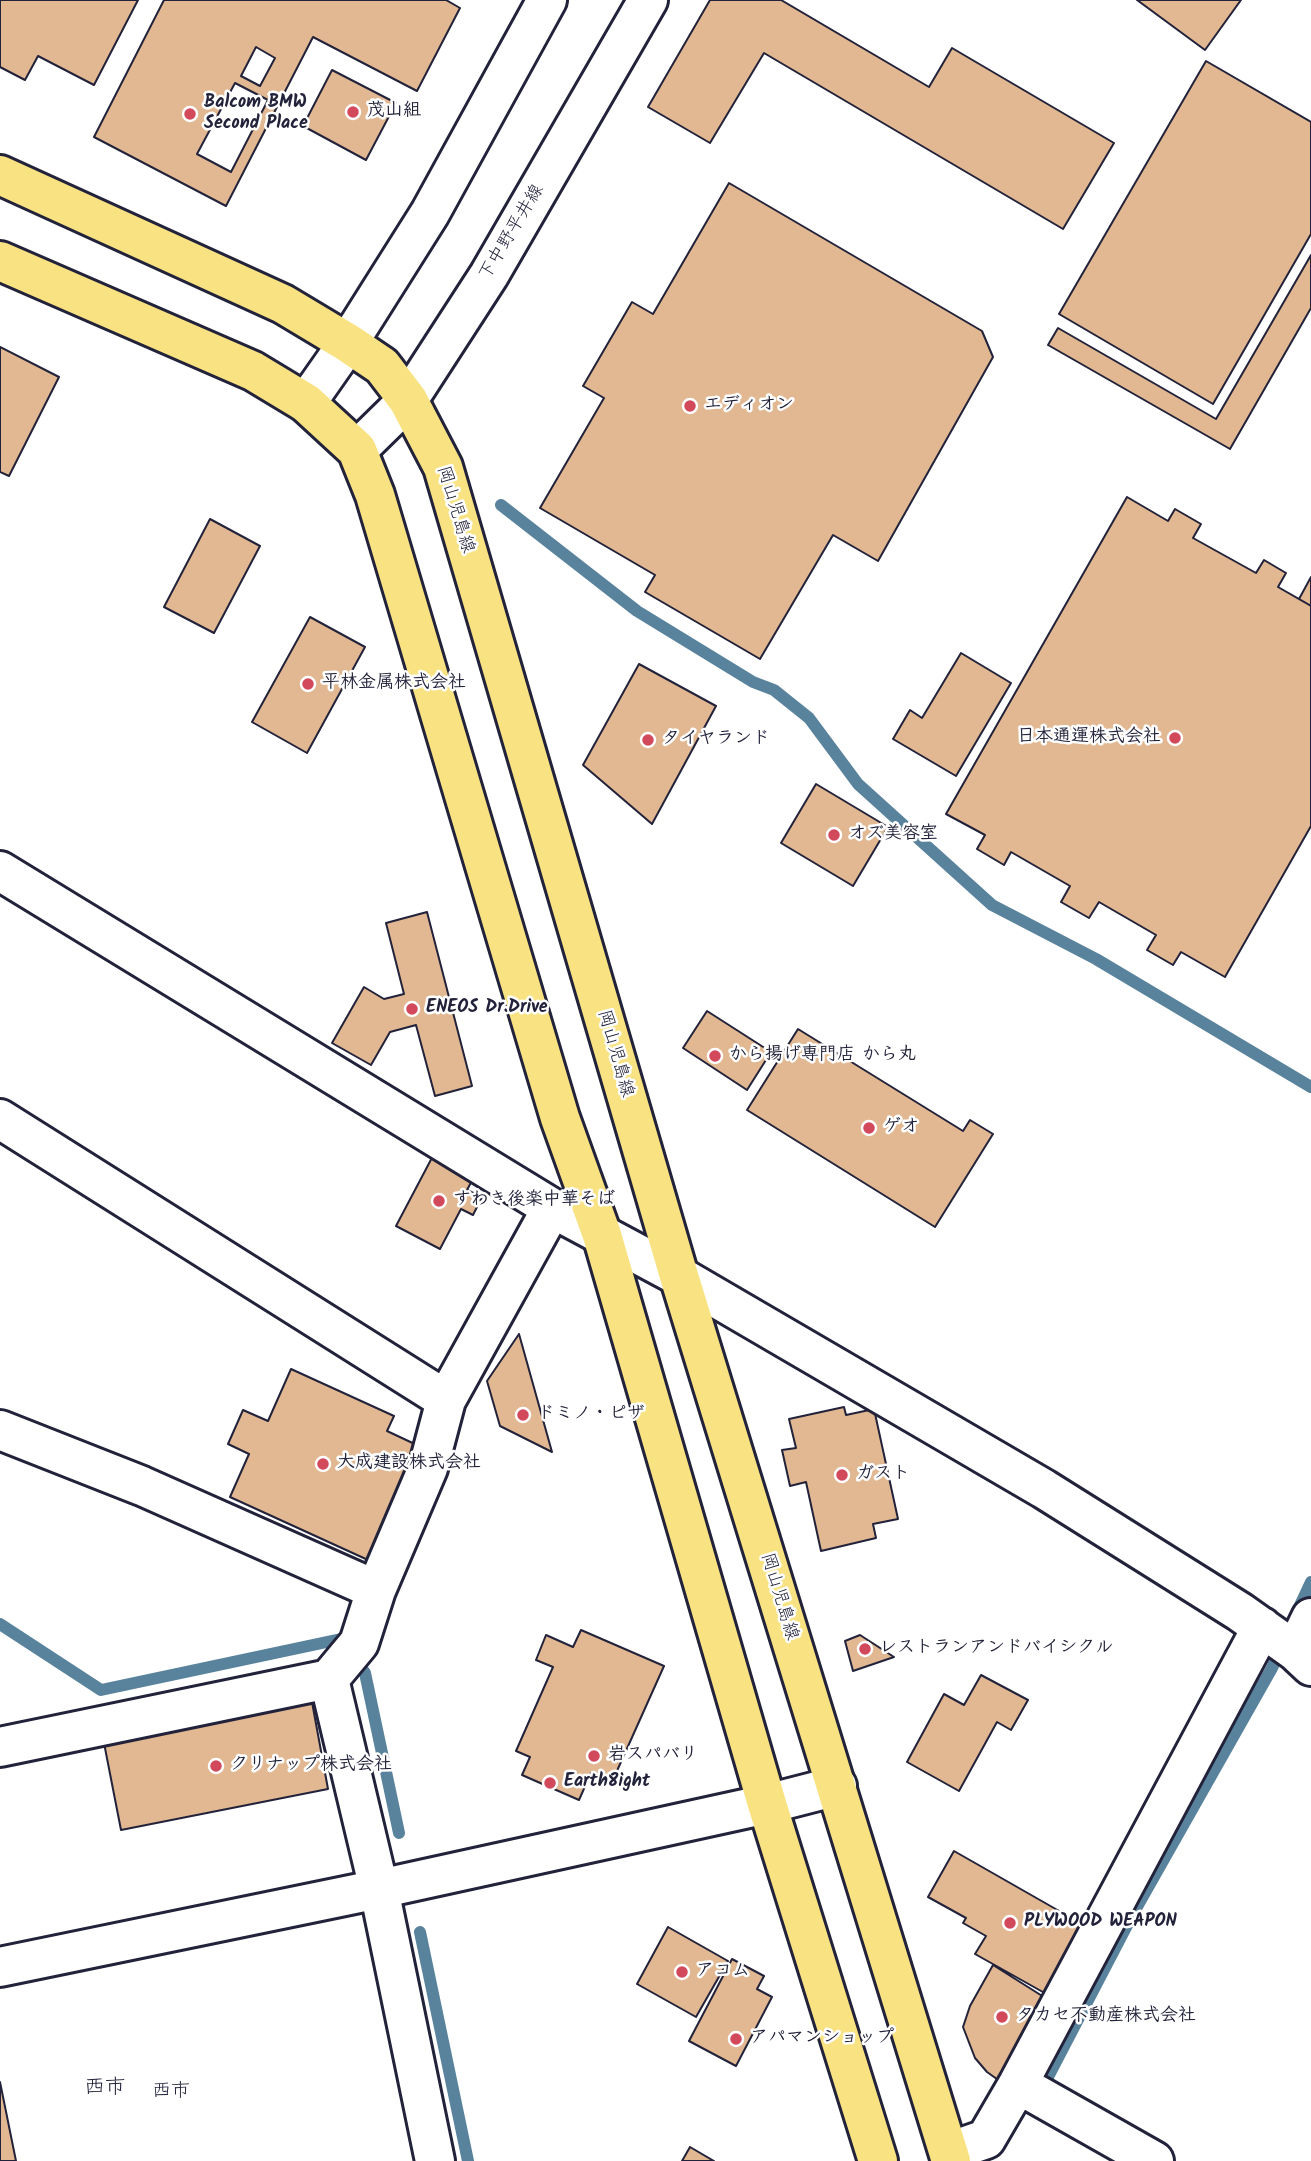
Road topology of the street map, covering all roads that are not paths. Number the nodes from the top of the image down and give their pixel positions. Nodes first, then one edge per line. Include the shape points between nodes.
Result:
1 (547, 0) edge
2 (648, 0) edge
3 (0, 175) edge
4 (0, 261) edge
5 (348, 343) junction
6 (408, 400) junction
7 (306, 403) junction
8 (357, 450) junction
9 (0, 871) edge
10 (0, 1119) edge
11 (552, 1209) junction
12 (602, 1236) junction
13 (679, 1276) junction
14 (446, 1400) junction
15 (0, 1430) edge
16 (376, 1590) junction
17 (1289, 1640) edge
18 (344, 1661) junction
19 (0, 1747) edge
20 (837, 1786) junction
21 (767, 1804) junction
22 (379, 1889) junction
23 (0, 1967) edge
24 (1018, 2084) junction
25 (950, 2157) edge
26 (435, 2161) edge
27 (878, 2161) edge
28 (1154, 2161) edge

1 - 5 street via 430,213
2 - 6 street, 下中野平井線 via 502,254
3 - 5 main road, 岡山児島線 via 283,304
4 - 7 main road via 253,371
5 - 6 main road, 岡山児島線 via 382,366
5 - 7 street
6 - 8 street, 下中野平井線
6 - 13 main road, 岡山児島線 via 443,467
7 - 8 main road
8 - 12 main road via 375,495 560,1118
9 - 11 street
10 - 14 street
11 - 12 street
11 - 14 street
12 - 13 street
12 - 21 main road
13 - 17 street via 1044,1489
13 - 20 main road, 岡山児島線
14 - 16 street via 428,1468
15 - 16 street via 142,1486
16 - 18 street
17 - 24 street
18 - 19 street
18 - 22 street via 369,1857
20 - 21 street
20 - 25 main road, 岡山児島線
21 - 22 street
21 - 27 main road
22 - 23 street
22 - 26 street
24 - 25 street via 986,2139
24 - 28 street

